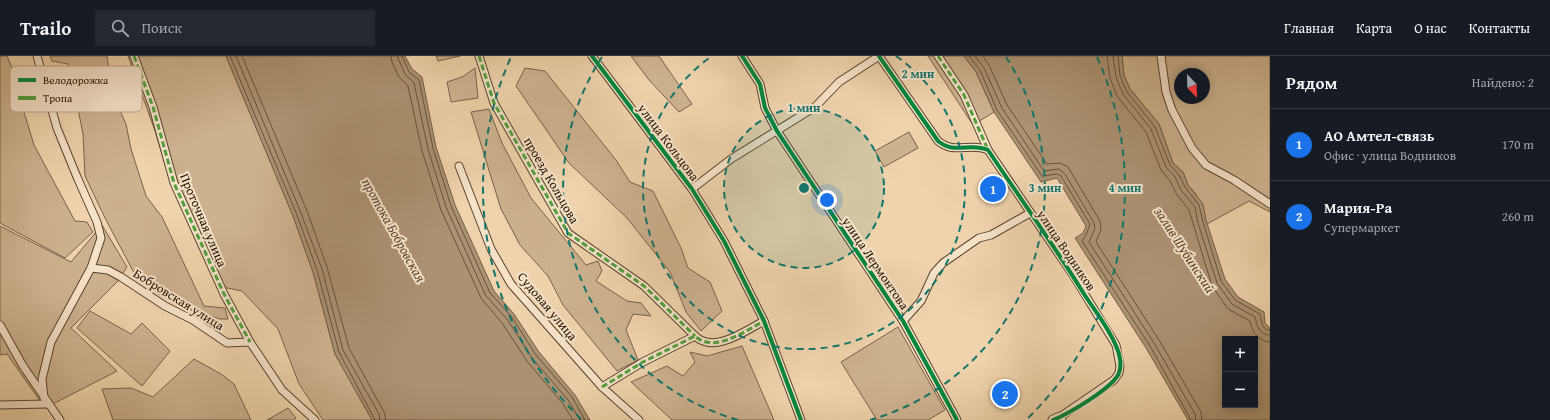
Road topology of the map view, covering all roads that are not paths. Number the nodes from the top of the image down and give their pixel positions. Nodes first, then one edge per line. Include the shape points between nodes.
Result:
1 (37, 56) edge
2 (134, 56) edge
3 (479, 56) edge
4 (592, 56) edge
5 (742, 56) edge
6 (879, 56) edge
7 (938, 56) edge
8 (1161, 56) edge
9 (40, 66) edge
10 (138, 66) edge
11 (142, 77) edge
12 (53, 112) edge
13 (777, 131) junction
14 (988, 150) junction
15 (459, 166) dead end
16 (692, 189) junction
17 (1270, 204) edge
18 (1030, 213) junction
19 (91, 268) junction
20 (764, 321) junction
21 (903, 321) junction
22 (0, 325) edge
23 (695, 336) junction
24 (250, 342) junction
25 (602, 387) junction
26 (46, 401) junction
27 (0, 405) edge
28 (1058, 419) edge
29 (60, 420) edge
30 (315, 420) edge
31 (639, 420) edge
32 (801, 420) edge
33 (957, 420) edge

1 - 9 street
2 - 10 street, Проточная улица
3 - 23 street, проезд Кольцова via 494,103 568,233 644,286
4 - 16 street, улица Кольцова
5 - 13 street, улица Лермонтова via 760,84 765,108
6 - 13 street via 838,82 815,107
6 - 14 street via 938,141 952,149 974,146
7 - 14 street, улица Водников via 964,95
8 - 17 street via 1166,92 1172,110 1195,153 1206,165
11 - 24 street, Проточная улица via 174,183 224,294
12 - 19 street via 76,177 97,222 101,238
13 - 16 street via 731,159
13 - 21 street, улица Лермонтова
14 - 18 street, улица Водников
15 - 25 street, Судовая улица via 491,249 511,284
16 - 20 street, улица Кольцова via 724,241
18 - 21 street via 991,235 979,238 943,263 934,273 921,300
18 - 28 street, улица Водников via 1072,275 1116,345 1120,356 1119,373 1114,380
19 - 24 street, Бобровская улица via 108,270 125,279 227,343
19 - 26 street via 51,342 42,379
20 - 23 street, проезд Кольцова via 719,342 708,343
20 - 32 street, улица Кольцова
21 - 33 street, улица Лермонтова
22 - 26 street
23 - 25 street via 643,362
24 - 30 street via 282,390
25 - 31 street, Судовая улица
26 - 27 street
26 - 29 street

